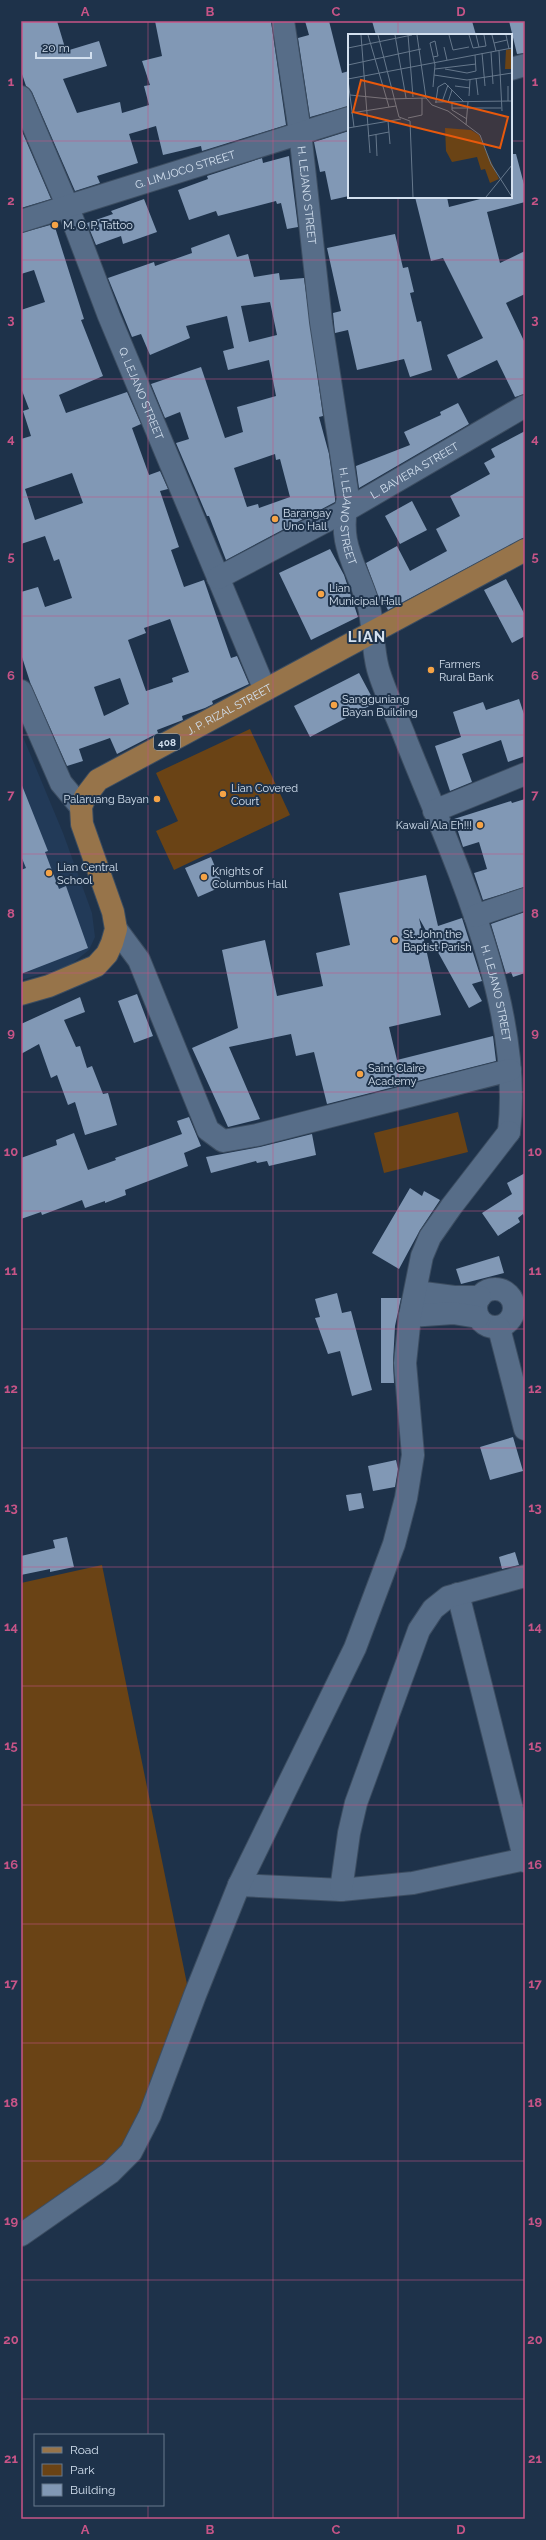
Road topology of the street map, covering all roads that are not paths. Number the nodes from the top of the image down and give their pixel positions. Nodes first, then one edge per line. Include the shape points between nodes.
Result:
1 (283, 21) edge
2 (525, 65) edge
3 (512, 69) edge
4 (21, 97) edge
5 (348, 118) edge
6 (300, 132) junction
7 (67, 205) junction
8 (21, 221) edge
9 (525, 406) edge
10 (345, 511) junction
11 (525, 550) edge
12 (218, 578) junction
13 (374, 630) junction
14 (264, 690) junction
15 (21, 691) edge
16 (525, 774) edge
17 (81, 807) junction
18 (434, 811) junction
19 (525, 899) edge
20 (475, 916) junction
21 (116, 929) junction
22 (21, 994) edge
23 (510, 1070) junction
24 (517, 1130) edge
25 (416, 1292) junction
26 (520, 1303) edge
27 (479, 1307) junction
28 (410, 1316) junction
29 (499, 1328) junction
30 (524, 1418) edge
31 (525, 1576) edge
32 (458, 1594) junction
33 (525, 1860) edge
34 (239, 1885) junction
35 (341, 1890) junction
36 (21, 2235) edge

1 - 6 street, H. LEJANO STREET
2 - 3 street
4 - 7 street, Q. LEJANO STREET
5 - 6 street, G. LIMJOCO STREET
6 - 7 street, G. LIMJOCO STREET
6 - 10 street, H. LEJANO STREET via 321,322 348,498
7 - 8 street, G. LIMJOCO STREET
7 - 12 street, Q. LEJANO STREET via 109,316
9 - 10 street, L. BAVIERA STREET
10 - 12 street, L. BAVIERA STREET
10 - 13 street, H. LEJANO STREET via 346,550 368,603
11 - 13 main road, J. P. RIZAL STREET / 408
12 - 14 street, Q. LEJANO STREET
13 - 14 main road, J. P. RIZAL STREET / 408
13 - 18 street, H. LEJANO STREET via 378,669
14 - 17 main road, J. P. RIZAL STREET / 408 via 98,780
15 - 17 street via 59,779
16 - 18 street
17 - 21 main road via 82,824 113,912
18 - 20 street, H. LEJANO STREET
19 - 20 street
20 - 23 street, H. LEJANO STREET via 499,1001
21 - 22 main road via 107,954 96,966
21 - 23 street via 139,960 208,1130 222,1141 257,1135
23 - 24 street, H. LEJANO STREET via 512,1108
24 - 25 street via 430,1237 422,1256
25 - 27 street
25 - 28 street
26 - 27 street via 502,1290 490,1290
26 - 29 street via 512,1319
27 - 28 street via 453,1313
27 - 29 street via 487,1325
28 - 34 street via 405,1363 413,1455 406,1498 394,1544 355,1648
29 - 30 street
31 - 32 street
32 - 33 street
32 - 35 street via 448,1597 433,1609 419,1630 356,1803
33 - 35 street via 413,1883
34 - 35 street
34 - 36 street via 194,1995 164,2083 131,2152 110,2173

